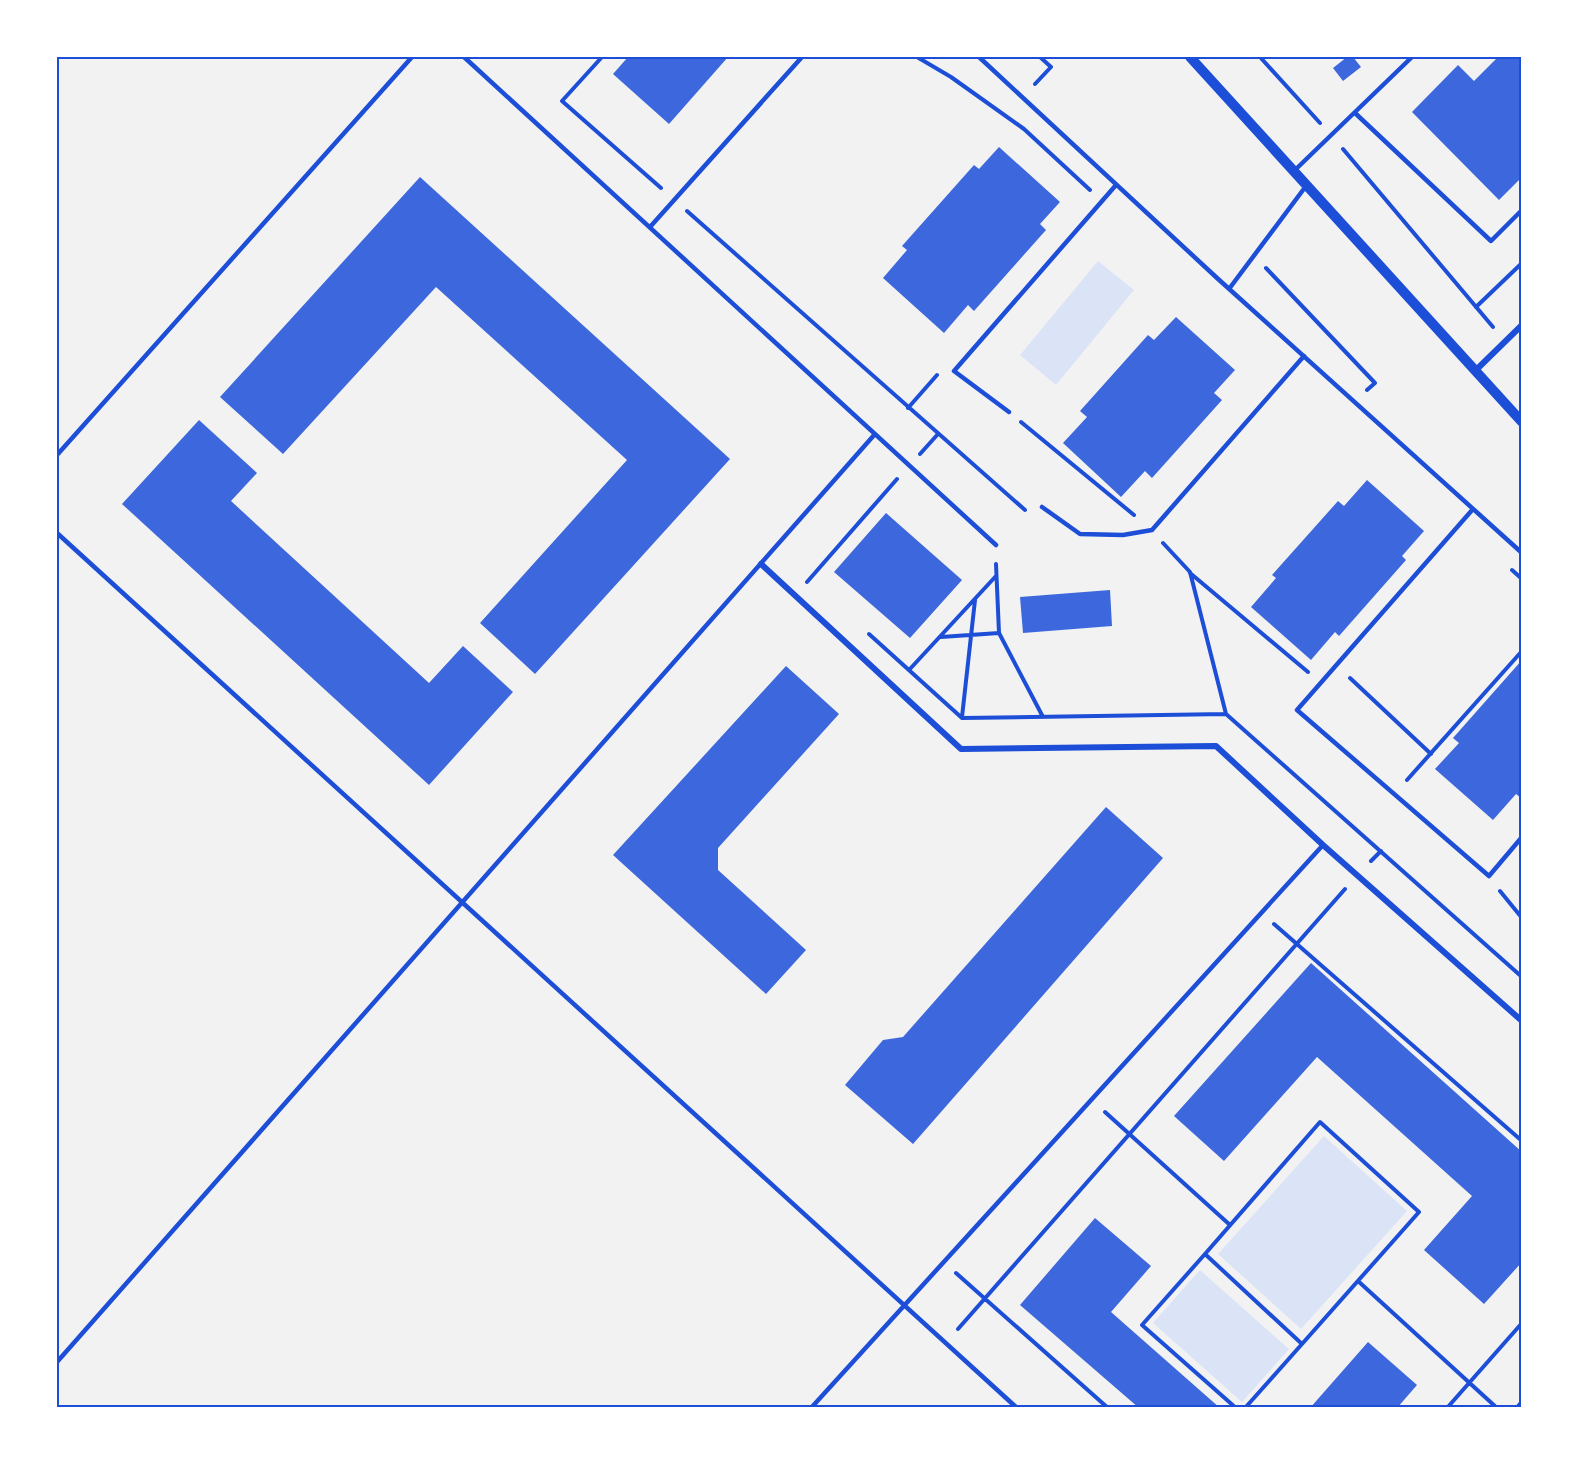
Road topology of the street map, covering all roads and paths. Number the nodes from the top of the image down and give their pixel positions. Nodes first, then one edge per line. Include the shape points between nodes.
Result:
1 (412, 57) edge
2 (464, 57) edge
3 (602, 57) edge
4 (802, 57) edge
5 (979, 57) edge
6 (1190, 57) edge
7 (1260, 57) edge
8 (1412, 57) edge
9 (1355, 113) junction
10 (1331, 136) junction
11 (1293, 172) junction
12 (1116, 185) junction
13 (1306, 186) junction
14 (674, 199) junction
15 (1522, 210) edge
16 (650, 227) junction
17 (1273, 261) dead end
18 (1522, 263) edge
19 (1229, 289) junction
20 (1476, 307) junction
21 (1522, 325) edge
22 (1505, 341) junction
23 (1304, 356) junction
24 (1475, 371) junction
25 (1354, 400) junction
26 (1009, 412) dead end
27 (1522, 422) edge
28 (875, 434) junction
29 (938, 434) junction
30 (57, 454) edge
31 (910, 465) junction
32 (1042, 507) joint
33 (1473, 509) junction
34 (57, 533) edge
35 (996, 545) joint
36 (1522, 554) edge
37 (761, 564) junction
38 (1190, 572) dead end
39 (997, 576) junction
40 (796, 596) junction
41 (975, 599) junction
42 (999, 633) junction
43 (971, 635) junction
44 (941, 637) junction
45 (1522, 651) edge
46 (1336, 665) junction
47 (909, 670) dead end
48 (1321, 683) junction
49 (1043, 717) dead end
50 (962, 718) dead end
51 (1431, 754) junction
52 (1394, 794) junction
53 (1522, 837) edge
54 (1323, 845) junction
55 (1381, 851) dead end
56 (1358, 875) junction
57 (1489, 876) junction
58 (462, 903) junction
59 (1262, 913) junction
60 (1522, 918) edge
61 (1297, 943) junction
62 (1522, 1020) edge
63 (1092, 1100) junction
64 (1130, 1134) junction
65 (1522, 1141) edge
66 (1230, 1225) junction
67 (1204, 1254) junction
68 (944, 1263) junction
69 (1358, 1281) junction
70 (984, 1299) junction
71 (904, 1305) junction
72 (1522, 1323) edge
73 (945, 1343) junction
74 (1302, 1344) junction
75 (57, 1362) edge
76 (1469, 1383) junction
77 (1522, 1402) edge
78 (811, 1408) edge
79 (1017, 1408) edge
80 (1108, 1408) edge
81 (1236, 1408) edge
82 (1245, 1408) edge
83 (1447, 1408) edge
84 (1497, 1408) edge
85 (1517, 1408) edge

1 - 30 lane
2 - 16 lane
3 - 14 path via 562,100
4 - 14 lane
5 - 12 lane
6 - 11 street
7 - 10 path
8 - 9 lane
9 - 10 lane
9 - 15 lane via 1491,241
10 - 11 lane
10 - 20 path
11 - 13 street
12 - 19 lane
12 - 26 lane via 954,371
13 - 19 lane
13 - 24 street
14 - 16 lane
14 - 29 path
16 - 28 lane
17 - 25 path via 1266,269 1375,383
18 - 20 path
19 - 23 lane
20 - 22 path
21 - 22 street
22 - 24 street
23 - 25 lane
23 - 32 lane via 1152,530 1123,535 1080,534
24 - 27 street
25 - 33 lane
28 - 31 lane
28 - 37 lane
29 - 31 path
29 - 32 path via 1033,517
31 - 35 lane
31 - 40 path
33 - 36 lane
33 - 46 lane
34 - 58 lane
35 - 39 path
37 - 40 street
37 - 58 lane
38 - 48 path
39 - 41 path
39 - 42 path
40 - 54 street via 961,749 1216,746
41 - 43 path
41 - 44 path
42 - 43 path
42 - 49 path
43 - 44 path
43 - 50 path
44 - 47 path
45 - 51 path
46 - 48 lane
46 - 51 path
48 - 52 lane via 1297,710
51 - 52 path
52 - 57 lane
53 - 57 lane
54 - 56 street
54 - 59 lane
55 - 56 path
56 - 61 path
56 - 62 street
57 - 60 path
58 - 71 lane
58 - 75 lane
59 - 61 path
59 - 63 lane
61 - 64 path
61 - 65 path
63 - 64 path
63 - 68 lane
64 - 66 path
64 - 70 path
66 - 67 path
66 - 69 path via 1320,1122 1419,1212
67 - 74 path
67 - 81 path via 1142,1324
68 - 70 path
68 - 71 lane
69 - 74 path
69 - 76 path
70 - 73 path
70 - 80 path
71 - 73 lane
71 - 78 lane
72 - 76 path
73 - 79 lane
74 - 82 path
76 - 83 path
76 - 84 path
77 - 85 lane

